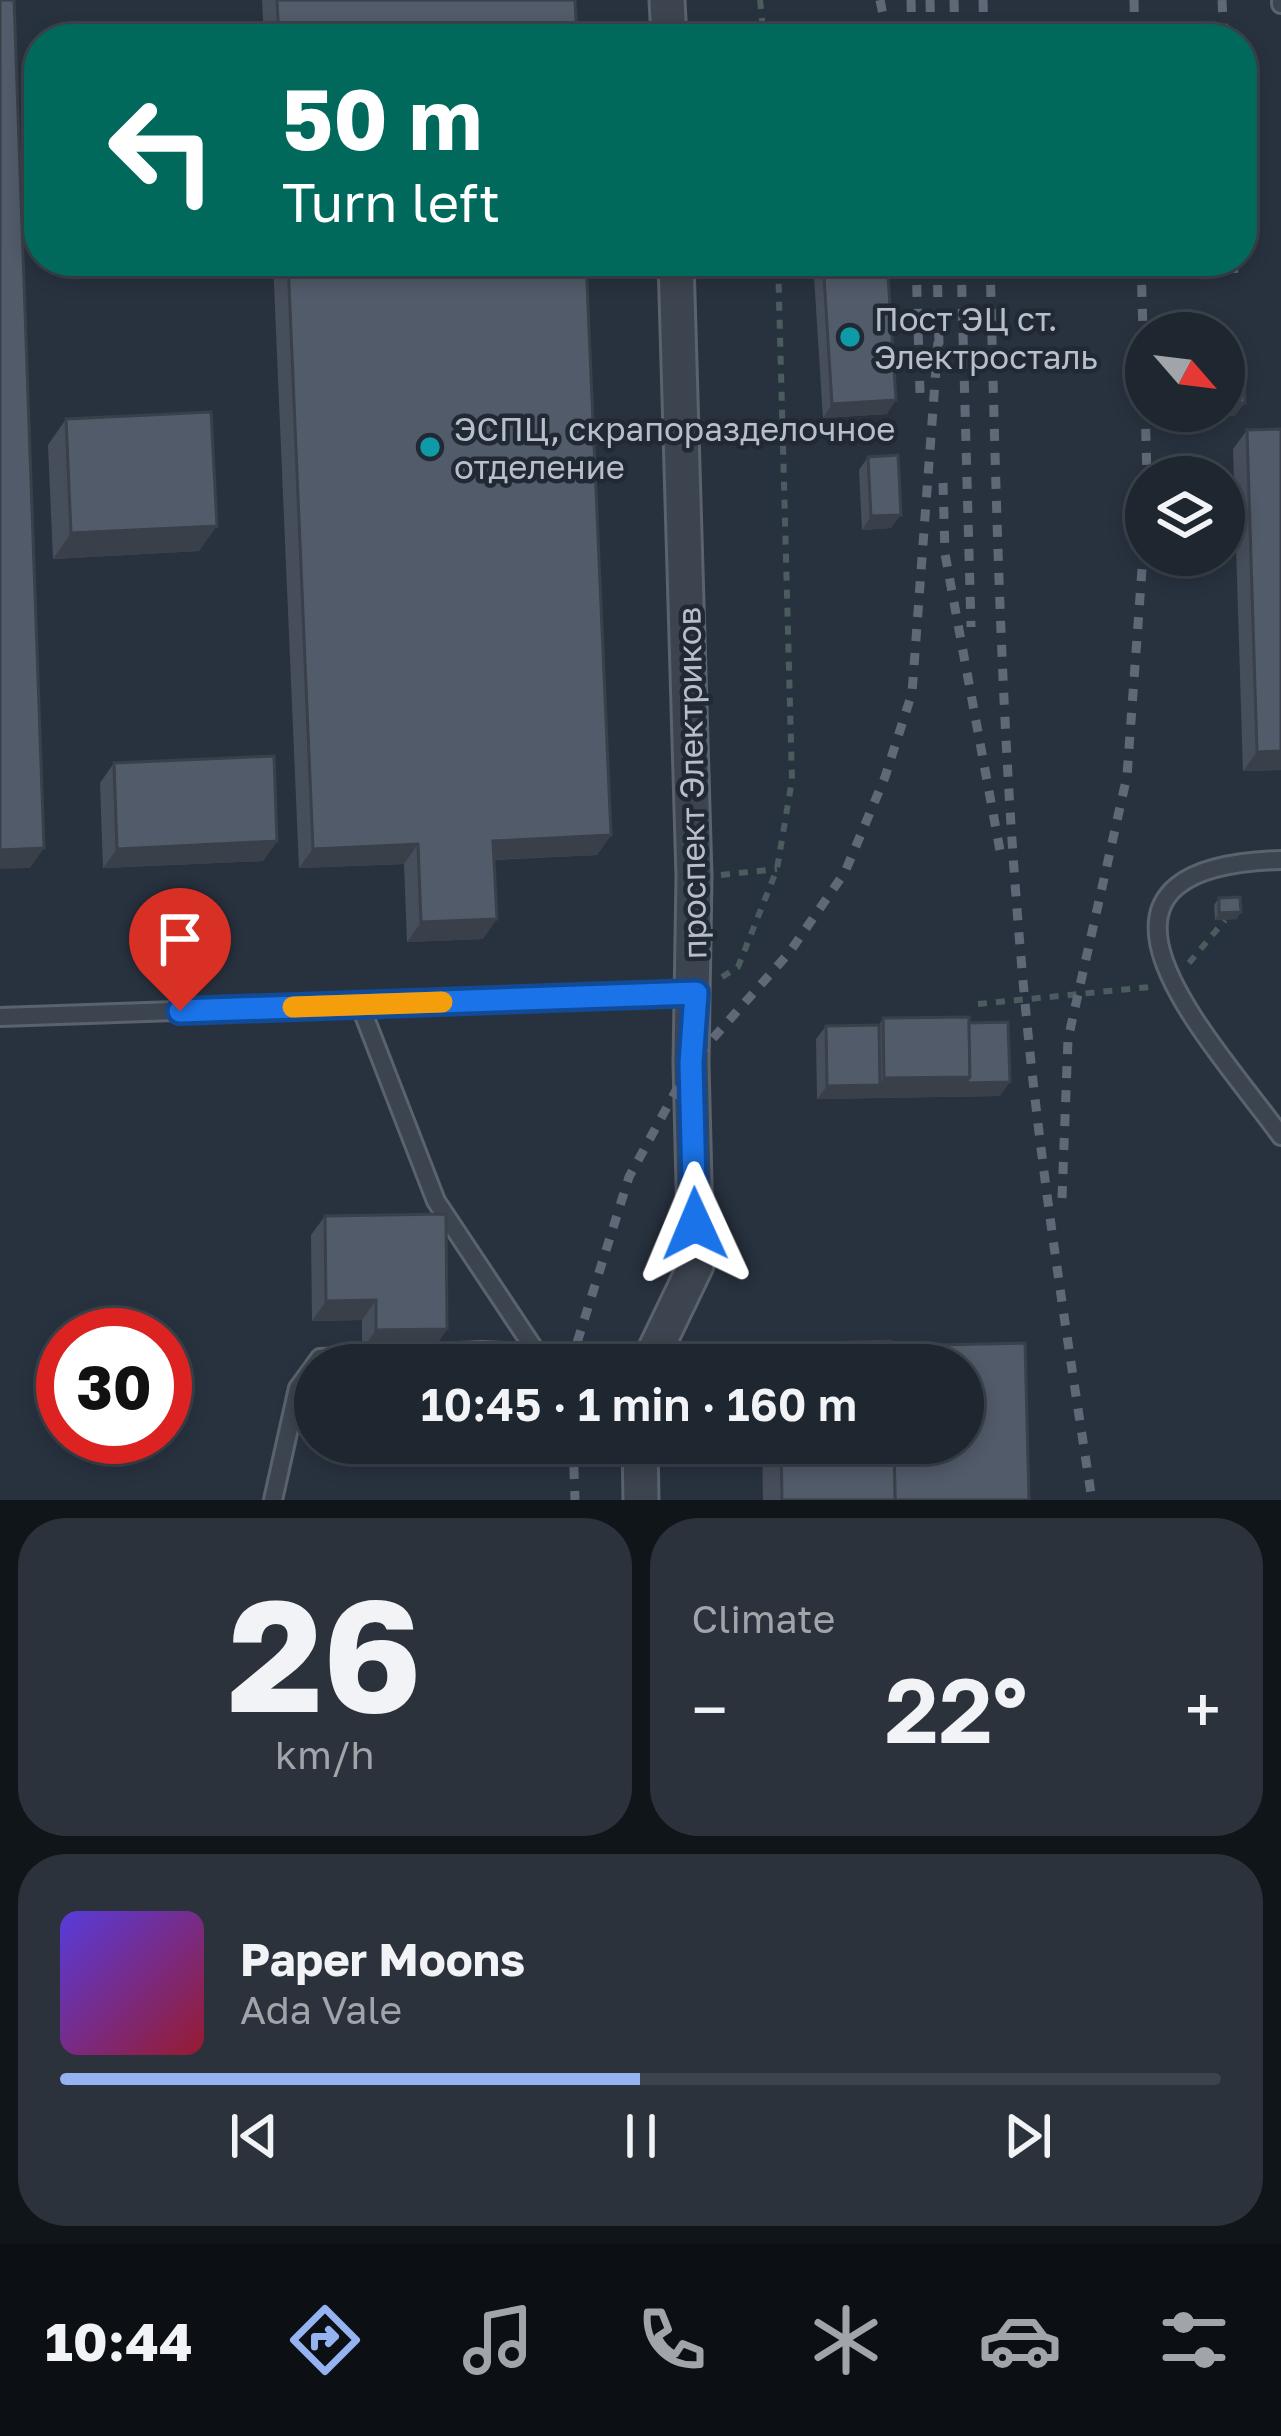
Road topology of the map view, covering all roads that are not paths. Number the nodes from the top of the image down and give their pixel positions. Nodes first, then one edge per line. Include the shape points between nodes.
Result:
1 (676, 276) edge
2 (1281, 860) edge
3 (696, 993) junction
4 (360, 1005) junction
5 (0, 1017) edge
6 (1281, 1136) edge
7 (531, 1344) edge
8 (658, 1344) edge
9 (294, 1406) edge
10 (640, 1464) edge
11 (273, 1500) edge
12 (641, 1500) edge

1 - 3 street, проспект Электриков
2 - 6 lane via 1222,862 1169,890 1154,925 1172,984
3 - 4 lane
3 - 8 street, проспект Электриков via 696,1265
4 - 5 lane
4 - 7 lane via 436,1201
9 - 11 lane
10 - 12 street

